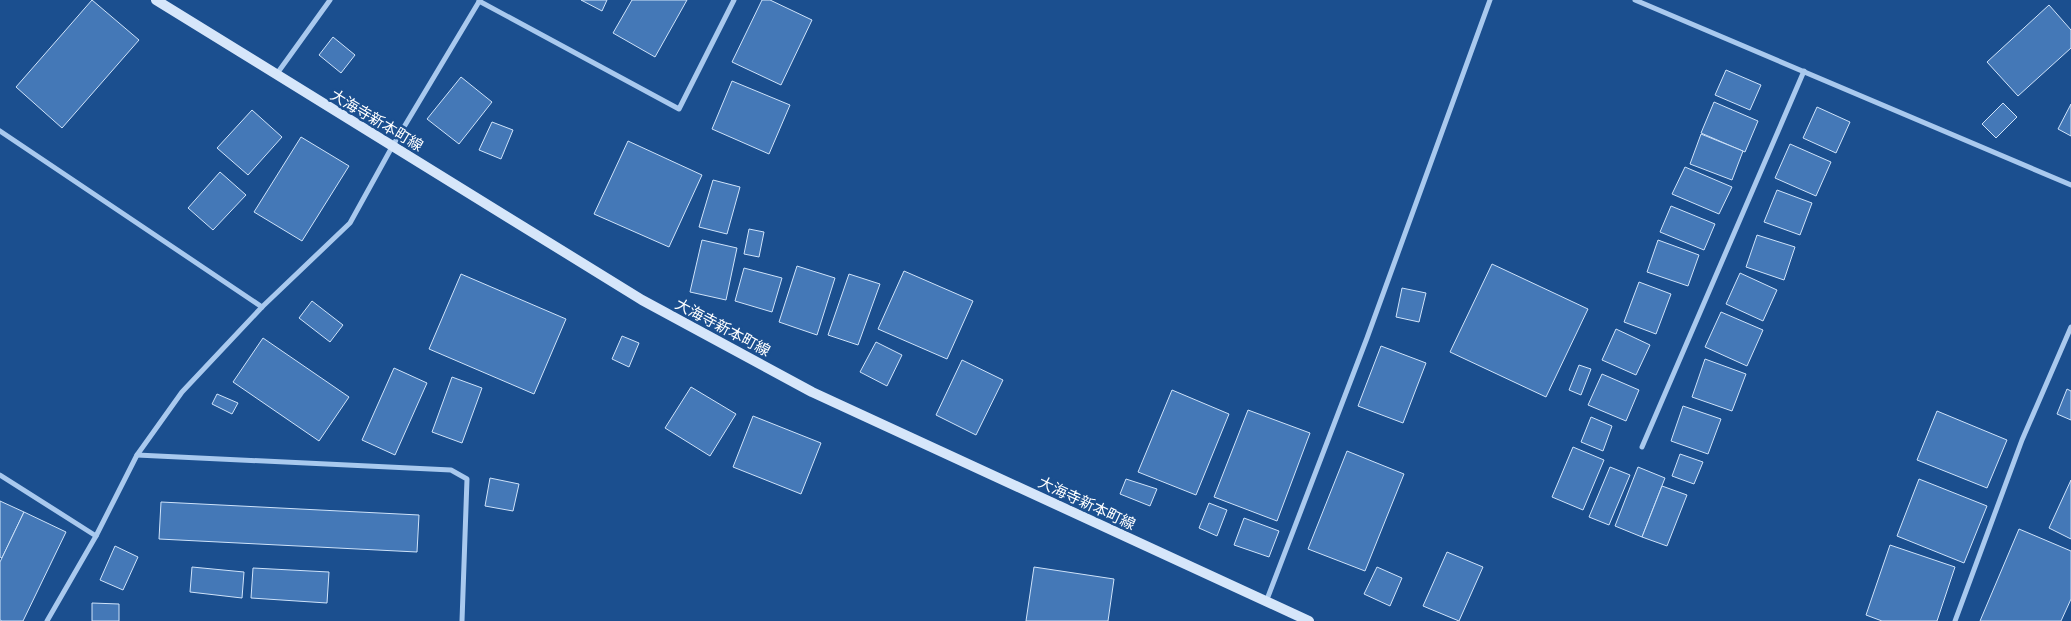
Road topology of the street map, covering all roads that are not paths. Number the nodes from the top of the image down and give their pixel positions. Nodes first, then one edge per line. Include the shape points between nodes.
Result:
1 (156, 0) edge
2 (330, 0) edge
3 (734, 0) edge
4 (1490, 0) edge
5 (1635, 0) edge
6 (480, 1) edge
7 (1804, 71) junction
8 (275, 75) junction
9 (0, 131) edge
10 (392, 147) junction
11 (2071, 185) edge
12 (262, 307) junction
13 (2071, 327) edge
14 (1642, 448) dead end
15 (137, 455) junction
16 (0, 475) edge
17 (96, 536) junction
18 (1266, 602) junction
19 (47, 621) edge
20 (462, 621) edge
21 (1309, 621) edge
22 (1955, 621) edge

1 - 8 main road, 大海寺新本町線
2 - 8 street
3 - 6 street via 680,109
4 - 18 street via 1367,338
5 - 7 street
6 - 10 street
7 - 11 street
7 - 14 street
8 - 10 main road, 大海寺新本町線
9 - 12 street
10 - 12 street via 350,223
10 - 18 main road, 大海寺新本町線 via 642,300 812,392
12 - 15 street via 182,392
13 - 22 street via 2022,440
15 - 17 street
15 - 20 street via 451,470 466,479
16 - 17 street
17 - 19 street
18 - 21 main road, 大海寺新本町線

